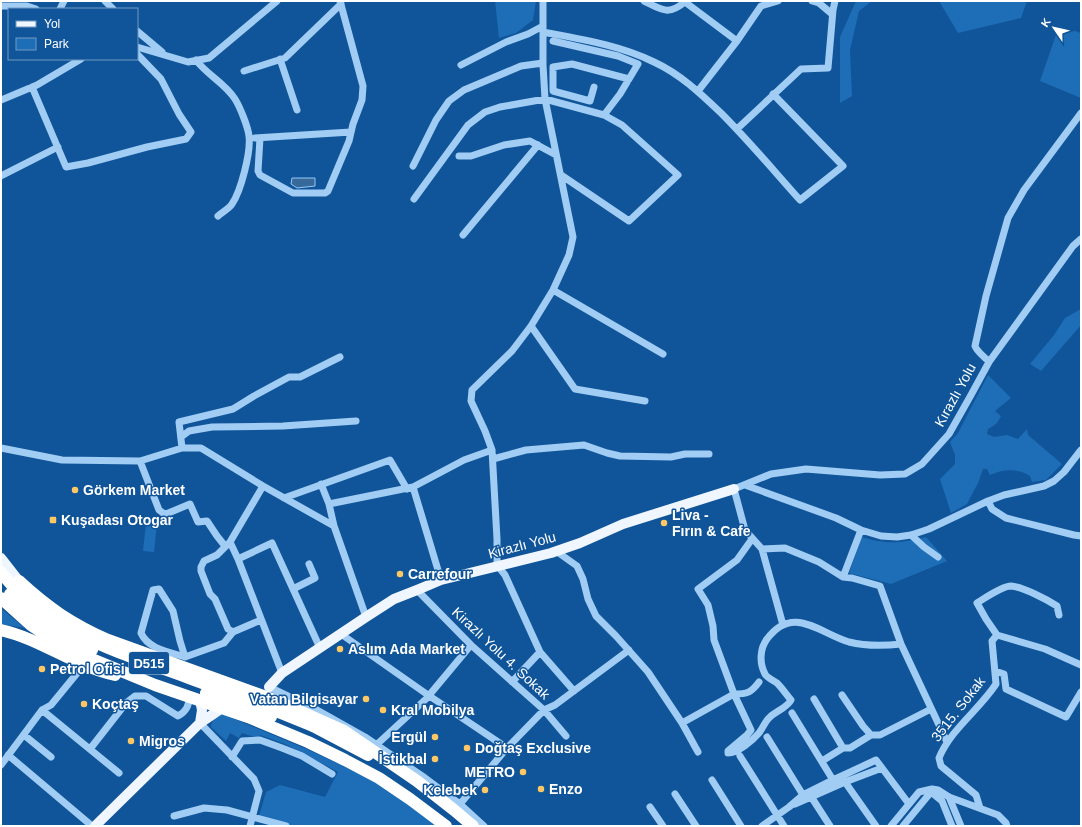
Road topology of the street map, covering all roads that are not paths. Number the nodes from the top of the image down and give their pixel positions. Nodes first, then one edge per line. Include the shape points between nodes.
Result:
1 (277, 1) edge
2 (543, 1) edge
3 (644, 1) edge
4 (778, 1) edge
5 (812, 1) edge
6 (835, 1) edge
7 (685, 2) edge
8 (340, 3) edge
9 (1, 6) edge
10 (33, 8) edge
11 (832, 14) junction
12 (543, 29) junction
13 (138, 32) edge
14 (553, 40) dead end
15 (737, 41) junction
16 (138, 47) edge
17 (138, 55) edge
18 (165, 55) junction
19 (280, 59) junction
20 (79, 60) edge
21 (196, 60) junction
22 (543, 63) junction
23 (461, 65) dead end
24 (244, 71) dead end
25 (629, 79) junction
26 (32, 87) junction
27 (594, 87) dead end
28 (698, 91) junction
29 (773, 94) junction
30 (545, 99) junction
31 (1, 100) edge
32 (297, 110) dead end
33 (1081, 113) edge
34 (604, 115) junction
35 (737, 130) junction
36 (351, 132) junction
37 (249, 137) junction
38 (260, 138) junction
39 (538, 145) junction
40 (58, 147) junction
41 (556, 155) junction
42 (459, 156) dead end
43 (413, 166) dead end
44 (561, 175) junction
45 (1, 176) edge
46 (414, 199) dead end
47 (218, 216) dead end
48 (463, 235) dead end
49 (1081, 239) edge
50 (552, 290) junction
51 (531, 326) junction
52 (663, 354) dead end
53 (340, 358) dead end
54 (989, 362) junction
55 (645, 401) dead end
56 (356, 421) dead end
57 (181, 437) junction
58 (1, 448) edge
59 (182, 448) junction
60 (492, 450) junction
61 (1080, 452) edge
62 (709, 454) dead end
63 (493, 459) junction
64 (140, 461) junction
65 (321, 484) junction
66 (745, 485) junction
67 (263, 486) junction
68 (410, 488) junction
69 (734, 489) junction
70 (284, 498) junction
71 (988, 501) junction
72 (329, 504) junction
73 (334, 526) junction
74 (861, 530) junction
75 (911, 535) junction
76 (1081, 536) edge
77 (752, 539) junction
78 (228, 544) junction
79 (762, 549) junction
80 (556, 551) junction
81 (938, 557) dead end
82 (1, 558) edge
83 (238, 559) junction
84 (309, 564) dead end
85 (497, 565) junction
86 (3, 571) edge
87 (842, 577) junction
88 (441, 580) junction
89 (19, 581) junction
90 (1, 585) edge
91 (293, 589) junction
92 (417, 590) junction
93 (1, 597) edge
94 (45, 605) junction
95 (1059, 615) dead end
96 (366, 617) junction
97 (261, 620) junction
98 (783, 624) junction
99 (30, 625) junction
100 (1, 630) edge
101 (233, 632) junction
102 (341, 634) junction
103 (997, 635) junction
104 (901, 644) junction
105 (471, 645) junction
106 (320, 648) junction
107 (629, 650) junction
108 (540, 652) junction
109 (185, 657) junction
110 (1081, 665) edge
111 (83, 666) junction
112 (995, 671) junction
113 (282, 673) junction
114 (512, 682) junction
115 (759, 682) dead end
116 (155, 685) junction
117 (269, 687) junction
118 (240, 688) junction
119 (574, 691) junction
120 (1081, 692) edge
121 (734, 694) junction
122 (428, 695) junction
123 (842, 695) dead end
124 (195, 698) junction
125 (814, 699) dead end
126 (277, 701) junction
127 (222, 708) junction
128 (931, 709) junction
129 (42, 710) junction
130 (544, 710) junction
131 (792, 713) dead end
132 (200, 723) junction
133 (682, 723) junction
134 (311, 730) junction
135 (24, 735) junction
136 (871, 735) junction
137 (566, 736) dead end
138 (767, 737) dead end
139 (947, 742) junction
140 (374, 747) junction
141 (508, 748) junction
142 (844, 748) junction
143 (90, 749) junction
144 (698, 752) dead end
145 (8, 755) junction
146 (51, 756) dead end
147 (740, 756) dead end
148 (232, 757) junction
149 (822, 761) junction
150 (1, 765) edge
151 (882, 768) junction
152 (119, 773) dead end
153 (332, 774) dead end
154 (712, 780) dead end
155 (833, 780) junction
156 (845, 782) junction
157 (675, 794) dead end
158 (803, 795) junction
159 (949, 797) junction
160 (812, 798) junction
161 (942, 801) junction
162 (460, 804) junction
163 (909, 804) junction
164 (650, 807) dead end
165 (789, 807) junction
166 (980, 808) junction
167 (777, 815) junction
168 (174, 816) dead end
169 (252, 816) junction
170 (900, 816) junction
171 (906, 825) edge
172 (92, 826) edge
173 (95, 826) edge
174 (250, 826) edge
175 (286, 826) edge
176 (446, 826) edge
177 (451, 826) edge
178 (466, 826) edge
179 (473, 826) edge
180 (484, 826) edge
181 (663, 826) edge
182 (696, 826) edge
183 (741, 826) edge
184 (762, 826) edge
185 (784, 826) edge
186 (830, 826) edge
187 (876, 826) edge
188 (891, 826) edge
189 (952, 826) edge
190 (961, 826) edge
191 (1007, 826) edge

1 - 21 street via 209,58
2 - 12 street
3 - 7 street via 664,11 673,10
4 - 15 street via 761,6
5 - 11 street via 819,3
6 - 11 street
7 - 15 street
8 - 19 street via 285,58
8 - 36 street via 363,86 362,100
9 - 10 street
11 - 29 street via 828,68 801,69
12 - 22 street
12 - 23 street via 506,42
12 - 28 street via 627,51 654,62
13 - 18 street
14 - 25 street via 618,56 638,64
15 - 28 street
16 - 18 street
17 - 40 street via 161,79 191,132 186,139 66,167
18 - 21 street via 188,62
19 - 24 street
19 - 32 street
20 - 26 street
21 - 37 street via 236,100
22 - 30 street
22 - 43 street via 520,66 464,90 449,101 436,120
25 - 27 street via 572,64 553,67 553,91 590,101
25 - 34 street
26 - 31 street
26 - 40 street
28 - 35 street
29 - 35 street
29 - 35 street via 843,166 800,200
30 - 34 street
30 - 41 street
30 - 46 street via 500,107 476,118 468,125
33 - 54 street via 1024,190 1008,218 974,346
34 - 44 street via 622,125 678,175 629,221
36 - 38 street
36 - 38 street via 329,189 325,193 293,192 260,175
37 - 38 street
37 - 47 street via 240,189 231,205
39 - 41 street
39 - 42 street via 530,141 504,145 471,156
39 - 48 street
40 - 45 street
41 - 44 street
44 - 50 street via 572,237 569,255
49 - 54 street, Kırazlı Yolu via 1073,246
50 - 51 street
50 - 52 street
51 - 55 street via 575,389
51 - 60 street via 512,351 472,390 471,401
53 - 57 street via 300,377 290,377 233,409 179,422
54 - 66 street, Kırazlı Yolu via 949,434 922,464 905,474 880,475 806,469 771,474
56 - 57 street via 212,428 189,431
57 - 59 street
58 - 64 street via 62,460
59 - 64 street
59 - 67 street via 201,448
60 - 63 street
60 - 68 street via 464,460
61 - 71 street via 1054,481
62 - 63 street via 685,454 671,458 620,456 584,445 526,450
63 - 85 street
64 - 78 street via 159,510 166,514 190,504 198,522 207,521 217,536
65 - 68 street via 390,460
65 - 70 street
65 - 72 street
66 - 69 street, Kırazlı Yolu
66 - 74 street via 836,518
67 - 70 street
67 - 78 street
68 - 72 street
68 - 88 street
69 - 77 street via 745,530
69 - 80 main road, Kirazlı Yolu via 623,524
70 - 73 street
71 - 75 street
71 - 76 street via 992,509 1006,518
72 - 73 street
73 - 96 street
74 - 75 street via 880,536
74 - 87 street
75 - 81 street
77 - 79 street
77 - 121 street via 737,560 698,589 708,605 714,640
78 - 83 street
78 - 101 street via 217,555 204,561 201,567 210,594 215,599 228,629
79 - 87 street via 785,548 819,562
79 - 98 street
80 - 85 main road, Kirazlı Yolu
80 - 107 street via 577,566 596,616
82 - 86 main road
83 - 91 street via 272,543
83 - 97 street
84 - 91 street via 315,578
85 - 88 main road, Kirazlı Yolu
85 - 108 street via 505,575
86 - 89 main road
86 - 134 highway, D515, bridge via 21,594 62,626 82,637 256,703
87 - 104 street via 880,586
88 - 92 main road, Kirazlı Yolu
89 - 93 main road via 11,592
89 - 94 highway
90 - 134 highway, D515, bridge via 35,617 76,643
91 - 106 street
92 - 96 main road, Kirazlı Yolu via 394,599
92 - 105 street, Kirazlı Yolu 4. Sokak
93 - 99 highway
94 - 99 highway via 38,605 31,610 28,615
94 - 118 highway via 85,630 108,640
95 - 103 street via 1057,606 1048,600 1010,586 977,603
96 - 102 main road, Kirazlı Yolu
97 - 101 street
97 - 113 street
98 - 104 street via 808,623 849,642 890,646
98 - 121 street via 773,631 762,645 761,658 765,674 778,684 791,700 769,718 758,734 730,754 728,751 751,730
99 - 116 highway via 70,650
100 - 111 highway via 26,637
101 - 109 street via 224,643
102 - 106 main road, Kirazlı Yolu
102 - 122 street
103 - 110 street via 1045,649
103 - 112 street, 3515. Sokak via 992,641
104 - 128 street
105 - 114 street, Kirazlı Yolu 4. Sokak
105 - 122 street
106 - 113 main road, Kirazlı Yolu
107 - 119 street
107 - 133 street via 648,672
108 - 114 street
108 - 119 street
109 - 109 street via 173,611 159,589 153,590 141,633 143,639 156,648
111 - 116 highway
111 - 129 street via 51,705
112 - 120 street via 1004,674 1006,689 1066,717
112 - 139 street, 3515. Sokak via 996,684 991,692
113 - 117 main road, Kirazlı Yolu
114 - 130 street, Kirazlı Yolu 4. Sokak
115 - 121 street via 753,690 744,694
116 - 124 highway
117 - 118 main road
117 - 126 main road via 270,696
117 - 140 street via 346,726
118 - 126 highway
119 - 130 street
121 - 133 street
122 - 140 street
122 - 141 street
123 - 136 street
124 - 127 highway
124 - 132 main road via 202,710
124 - 143 street via 185,712 178,716 146,696 135,696 126,703
125 - 142 street
126 - 140 highway
127 - 132 main road
127 - 176 highway via 278,729 346,760 410,798
128 - 136 street via 880,736
128 - 139 street
129 - 135 street
129 - 143 street
130 - 137 street, Kirazlı Yolu 4. Sokak
130 - 141 street
131 - 149 street
132 - 148 street
132 - 173 main road
133 - 144 street
134 - 177 highway, D515 via 412,794
134 - 178 highway, D515 via 365,754 392,770
135 - 145 street
135 - 146 street
136 - 142 street via 850,748
138 - 158 street
139 - 166 street, 3515. Sokak via 939,758 941,766 976,795
140 - 162 street via 425,778
140 - 179 highway
141 - 162 street
142 - 149 street
143 - 152 street
145 - 150 street
145 - 172 street
147 - 167 street
148 - 153 street via 242,741 260,740 302,756
148 - 169 street via 254,779 259,791
149 - 155 street
151 - 155 street via 876,760
151 - 156 street
151 - 163 street
154 - 183 street
155 - 158 street
156 - 160 street
156 - 187 street
157 - 182 street
158 - 165 street
159 - 161 street
159 - 163 street via 932,789 919,792
159 - 166 street
159 - 190 street
160 - 165 street
160 - 186 street
161 - 171 street via 931,792
161 - 189 street
162 - 180 street
163 - 170 street
164 - 181 street
165 - 167 street
166 - 191 street via 998,815
167 - 184 street
167 - 185 street
168 - 169 street via 204,808
169 - 174 street
169 - 175 street
170 - 171 street
170 - 188 street

